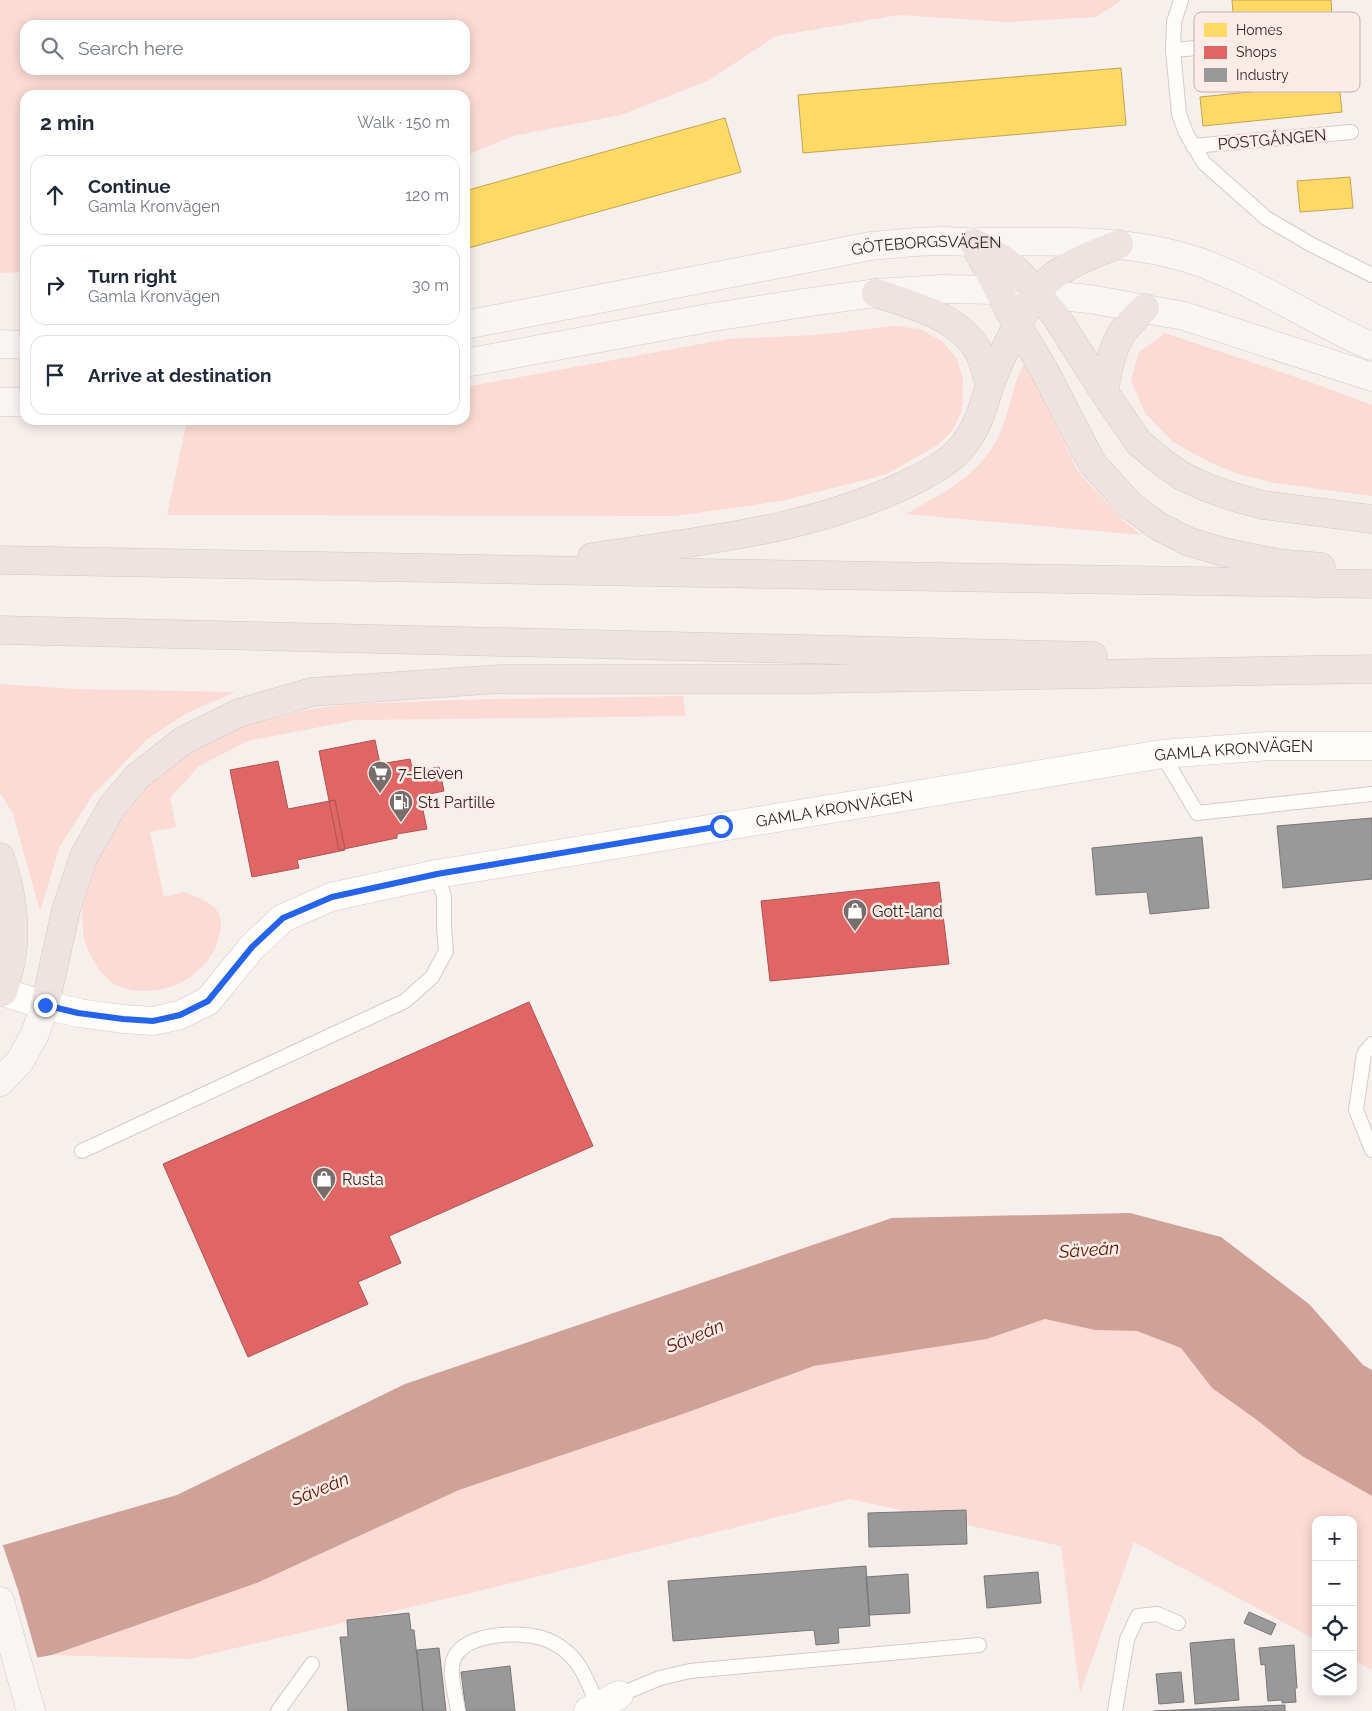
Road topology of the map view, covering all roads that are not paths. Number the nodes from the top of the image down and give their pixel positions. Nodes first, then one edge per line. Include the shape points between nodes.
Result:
1 (1181, 0) edge
2 (1194, 48) edge
3 (1172, 50) junction
4 (1351, 132) dead end
5 (1193, 146) junction
6 (974, 242) junction
7 (1119, 244) junction
8 (1372, 275) edge
9 (998, 290) junction
10 (876, 293) junction
11 (1035, 294) junction
12 (1145, 308) junction
13 (470, 324) edge
14 (1017, 325) junction
15 (0, 344) edge
16 (20, 345) edge
17 (1372, 346) edge
18 (470, 361) edge
19 (1322, 361) junction
20 (1372, 378) edge
21 (990, 385) junction
22 (1372, 390) edge
23 (1104, 392) junction
24 (0, 402) edge
25 (20, 402) edge
26 (1372, 519) edge
27 (0, 560) edge
28 (513, 569) junction
29 (1372, 572) edge
30 (1372, 584) edge
31 (0, 630) edge
32 (1372, 661) edge
33 (1372, 669) edge
34 (1372, 746) edge
35 (1162, 754) junction
36 (1372, 794) edge
37 (0, 857) edge
38 (437, 874) junction
39 (2, 996) edge
40 (45, 1005) junction
41 (1372, 1044) edge
42 (0, 1082) edge
43 (1372, 1150) edge
44 (82, 1151) dead end
45 (0, 1601) edge
46 (1178, 1623) dead end
47 (979, 1645) dead end
48 (312, 1664) dead end
49 (602, 1704) edge
50 (31, 1711) edge
51 (278, 1711) edge
52 (458, 1711) edge
53 (1115, 1711) edge

1 - 3 lane, POSTGÅNGEN via 1174,22
2 - 3 lane
3 - 5 lane, POSTGÅNGEN via 1179,114
4 - 5 lane, POSTGÅNGEN
5 - 8 lane, POSTGÅNGEN via 1204,164 1266,218
6 - 7 main road, GÖTEBORGSVÄGEN
6 - 9 highway
6 - 11 highway via 1019,273
6 - 13 main road, GÖTEBORGSVÄGEN via 871,246
7 - 11 highway via 1082,259
7 - 17 main road, GÖTEBORGSVÄGEN via 1156,250 1201,263 1252,284
9 - 10 main road
9 - 11 main road
9 - 14 highway
10 - 18 main road via 708,318
10 - 21 highway via 930,311 950,322 969,339 982,358
11 - 12 main road
11 - 14 highway
11 - 23 highway via 1055,315
12 - 19 main road via 1184,316
12 - 23 highway via 1118,341
14 - 21 highway
14 - 29 highway via 1044,368 1092,462 1131,506 1158,526 1187,541 1220,551 1277,563
15 - 16 main road
19 - 20 main road
19 - 22 lane
21 - 28 highway via 982,413 965,444 940,467 900,488 804,521 688,543
23 - 26 highway via 1139,443 1182,476 1208,488 1263,505
24 - 25 main road
27 - 28 highway
28 - 30 highway
31 - 32 highway
33 - 40 highway via 818,679 500,679 312,692 239,713 184,740 138,776 113,804 84,856 66,910
34 - 35 street, GAMLA KRONVÄGEN via 1270,746
35 - 36 lane via 1198,813
35 - 38 street, GAMLA KRONVÄGEN
37 - 39 highway via 14,932
38 - 40 street, GAMLA KRONVÄGEN via 332,897 283,918 252,947 208,1001 180,1015 153,1021 123,1019
38 - 44 lane via 444,898 446,951 432,977 405,1001
39 - 40 street, GAMLA KRONVÄGEN
40 - 42 main road via 20,1062
41 - 43 lane via 1364,1054 1356,1110
45 - 50 main road
46 - 53 lane via 1157,1614 1138,1616 1127,1639
47 - 49 lane via 690,1671 660,1678
48 - 51 lane
49 - 52 lane via 569,1654 557,1644 521,1634 482,1638 461,1649 453,1663 452,1673

